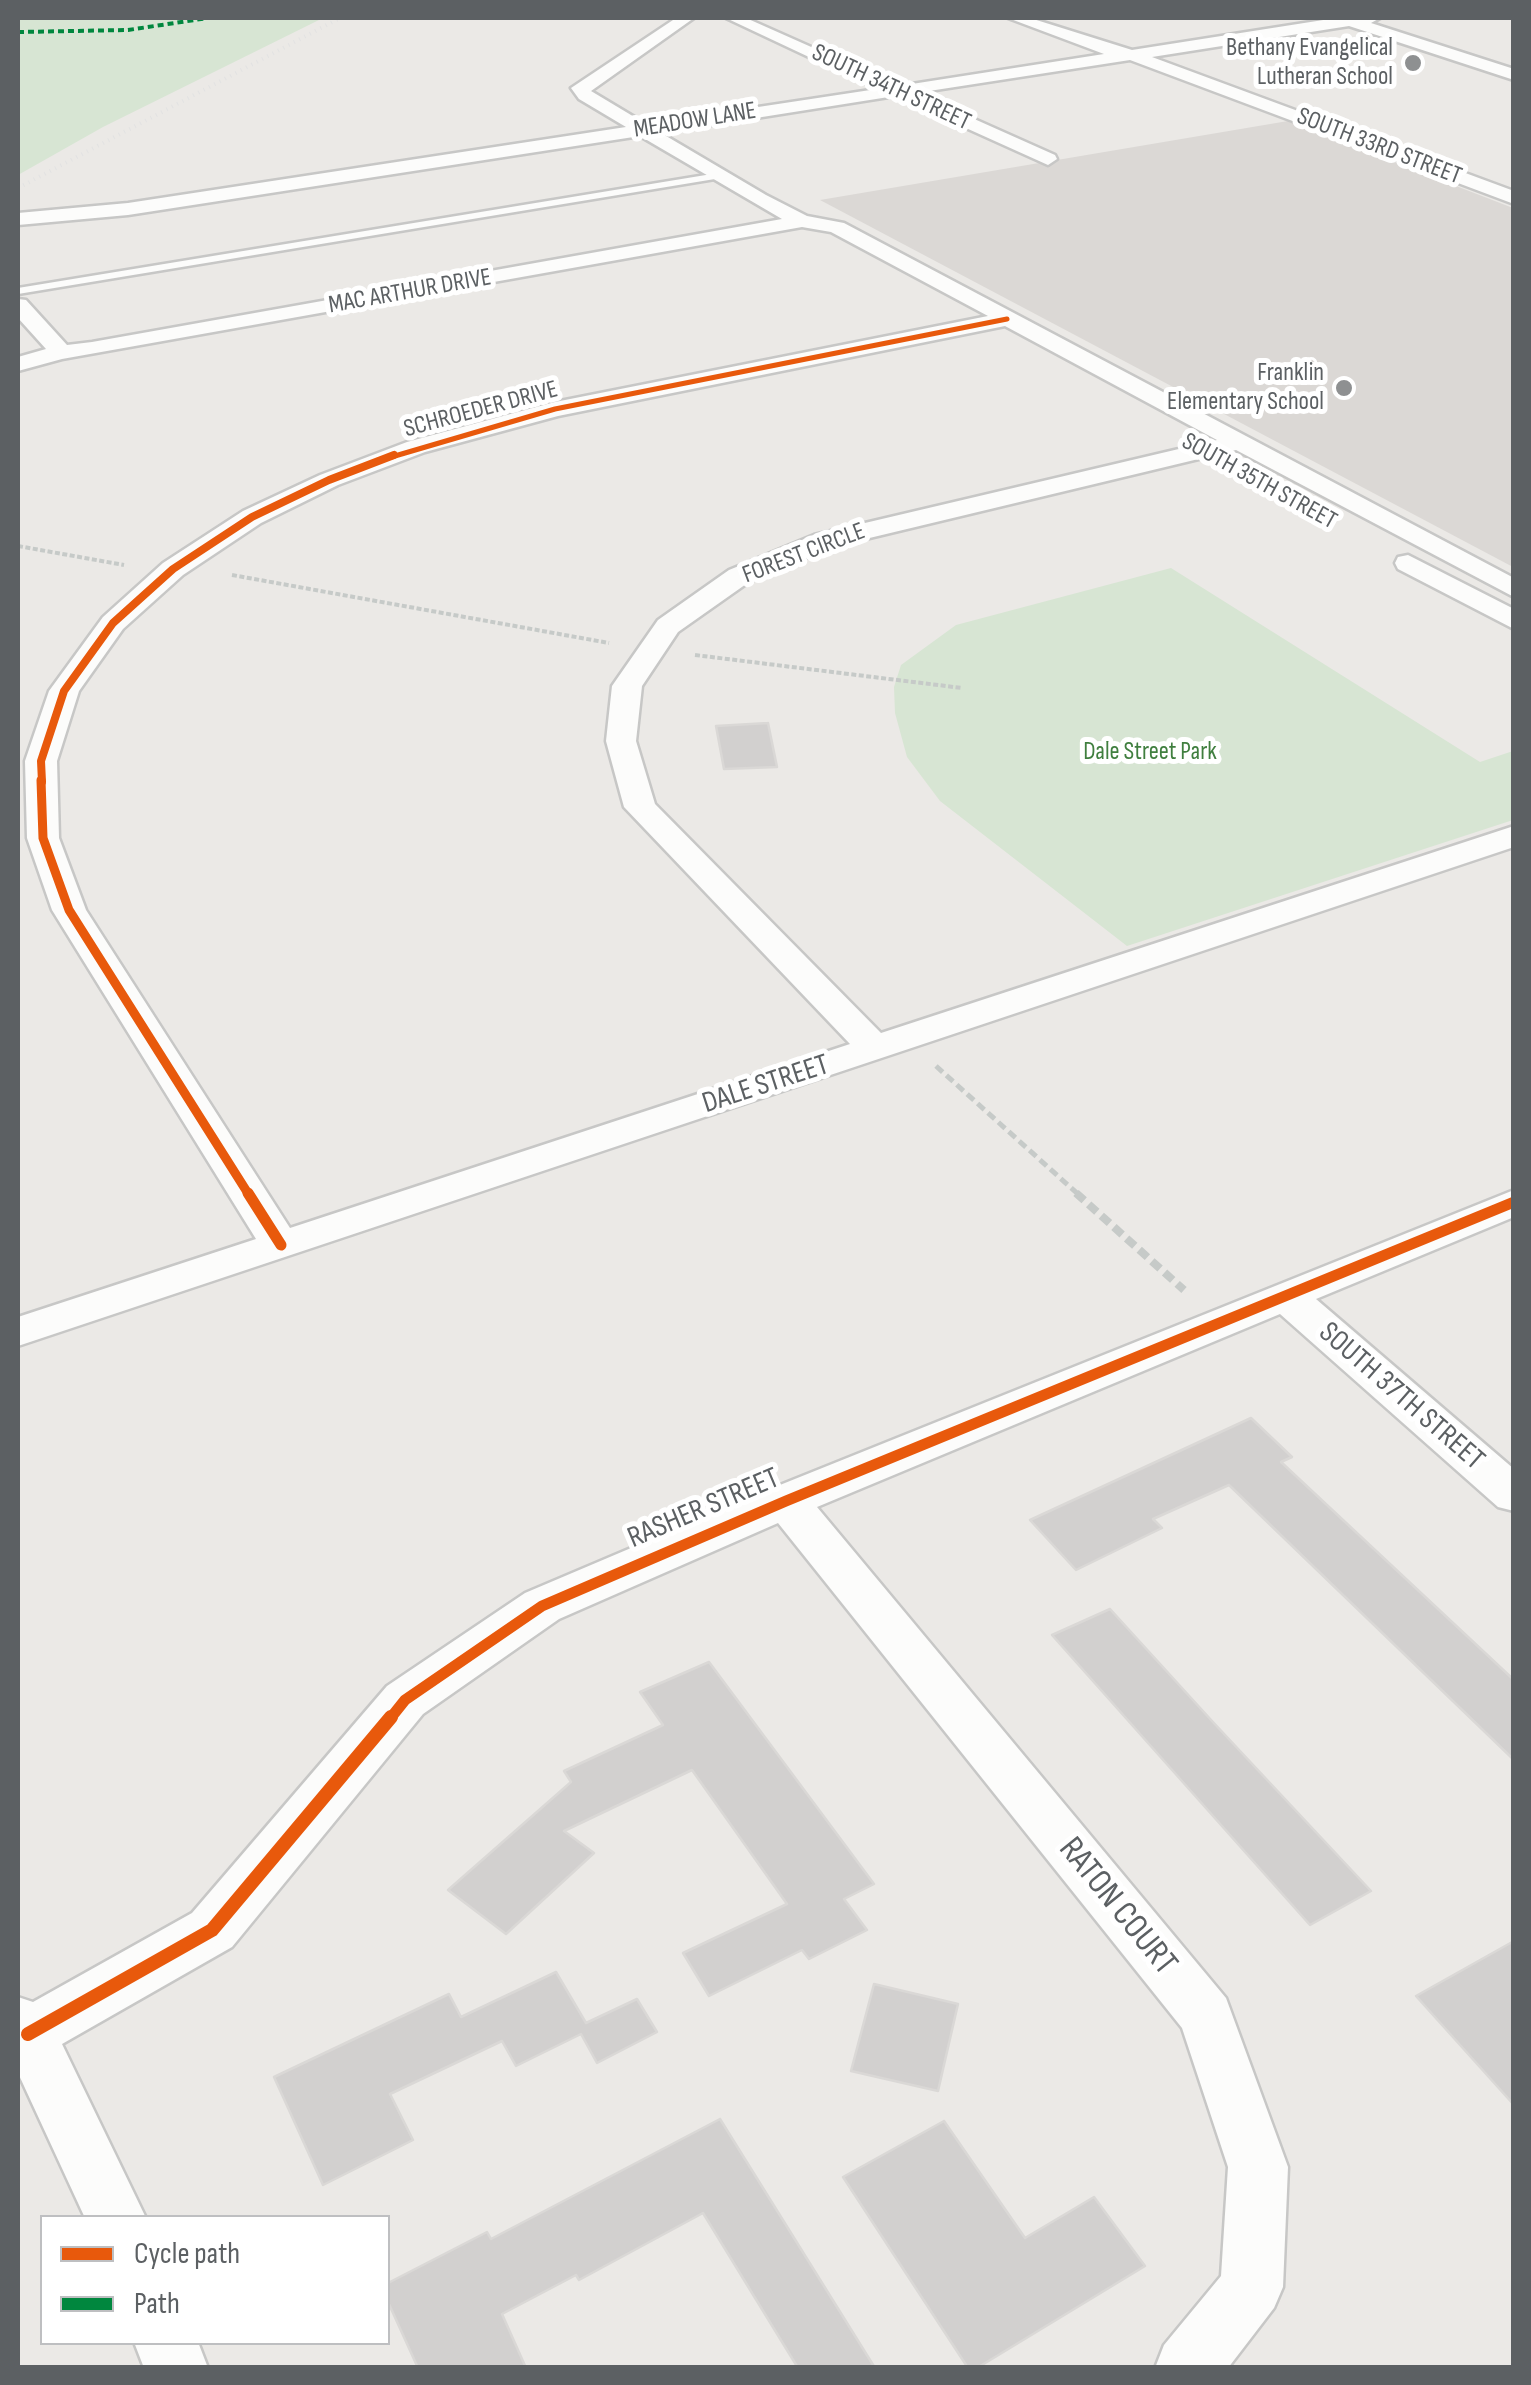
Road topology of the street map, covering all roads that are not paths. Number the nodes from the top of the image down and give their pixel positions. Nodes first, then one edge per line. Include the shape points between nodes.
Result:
1 (686, 18) edge
2 (734, 18) edge
3 (1016, 18) edge
4 (1056, 18) edge
5 (1372, 18) edge
6 (1344, 19) edge
7 (1132, 54) junction
8 (1514, 75) edge
9 (895, 90) junction
10 (642, 130) junction
11 (1048, 159) dead end
12 (718, 176) junction
13 (1514, 198) edge
14 (18, 218) edge
15 (802, 221) junction
16 (18, 291) edge
17 (18, 305) edge
18 (1007, 319) junction
19 (974, 326) junction
20 (60, 352) junction
21 (18, 364) edge
22 (1222, 452) junction
23 (1378, 547) dead end
24 (1514, 588) edge
25 (1514, 621) edge
26 (1514, 836) edge
27 (876, 1048) junction
28 (1514, 1202) edge
29 (281, 1245) junction
30 (1288, 1298) junction
31 (18, 1332) edge
32 (1514, 1495) edge
33 (786, 1501) junction
34 (23, 2028) edge
35 (115, 2215) edge
36 (1187, 2368) edge

1 - 10 street, SOUTH 35TH STREET via 580,88
2 - 9 street, SOUTH 34TH STREET
3 - 7 street
4 - 7 street
5 - 6 street, MEADOW LANE
6 - 7 street, MEADOW LANE
6 - 8 street
7 - 9 street, MEADOW LANE
7 - 13 street, SOUTH 33RD STREET
9 - 10 street, MEADOW LANE
9 - 11 street, SOUTH 34TH STREET
10 - 12 street, SOUTH 35TH STREET
10 - 14 street, MEADOW LANE via 128,209
12 - 15 street, SOUTH 35TH STREET
12 - 16 lane
15 - 18 street, SOUTH 35TH STREET via 837,228
15 - 19 street, SOUTH 35TH STREET via 806,233
15 - 20 street, MAC ARTHUR DRIVE
17 - 20 street
18 - 19 street, SCHROEDER DRIVE
18 - 22 street, SOUTH 35TH STREET
19 - 22 street, SOUTH 35TH STREET
19 - 29 street, SCHROEDER DRIVE via 555,410 416,447 252,518 173,569 113,624 64,691 52,726 41,760 43,838 69,910
20 - 21 street, MAC ARTHUR DRIVE
22 - 24 street, SOUTH 35TH STREET
22 - 27 street, FOREST CIRCLE via 823,541 739,576 668,626 628,686 621,741 640,807
23 - 25 street
26 - 27 street, DALE STREET
27 - 29 street, DALE STREET
28 - 30 street, RASHER STREET
29 - 31 street, DALE STREET
30 - 32 street, SOUTH 37TH STREET
30 - 33 street, RASHER STREET
33 - 34 street, RASHER STREET via 542,1606 405,1700 212,1930
33 - 36 street, RATON COURT via 1206,2016 1258,2166 1253,2270 1252,2286
34 - 35 street

